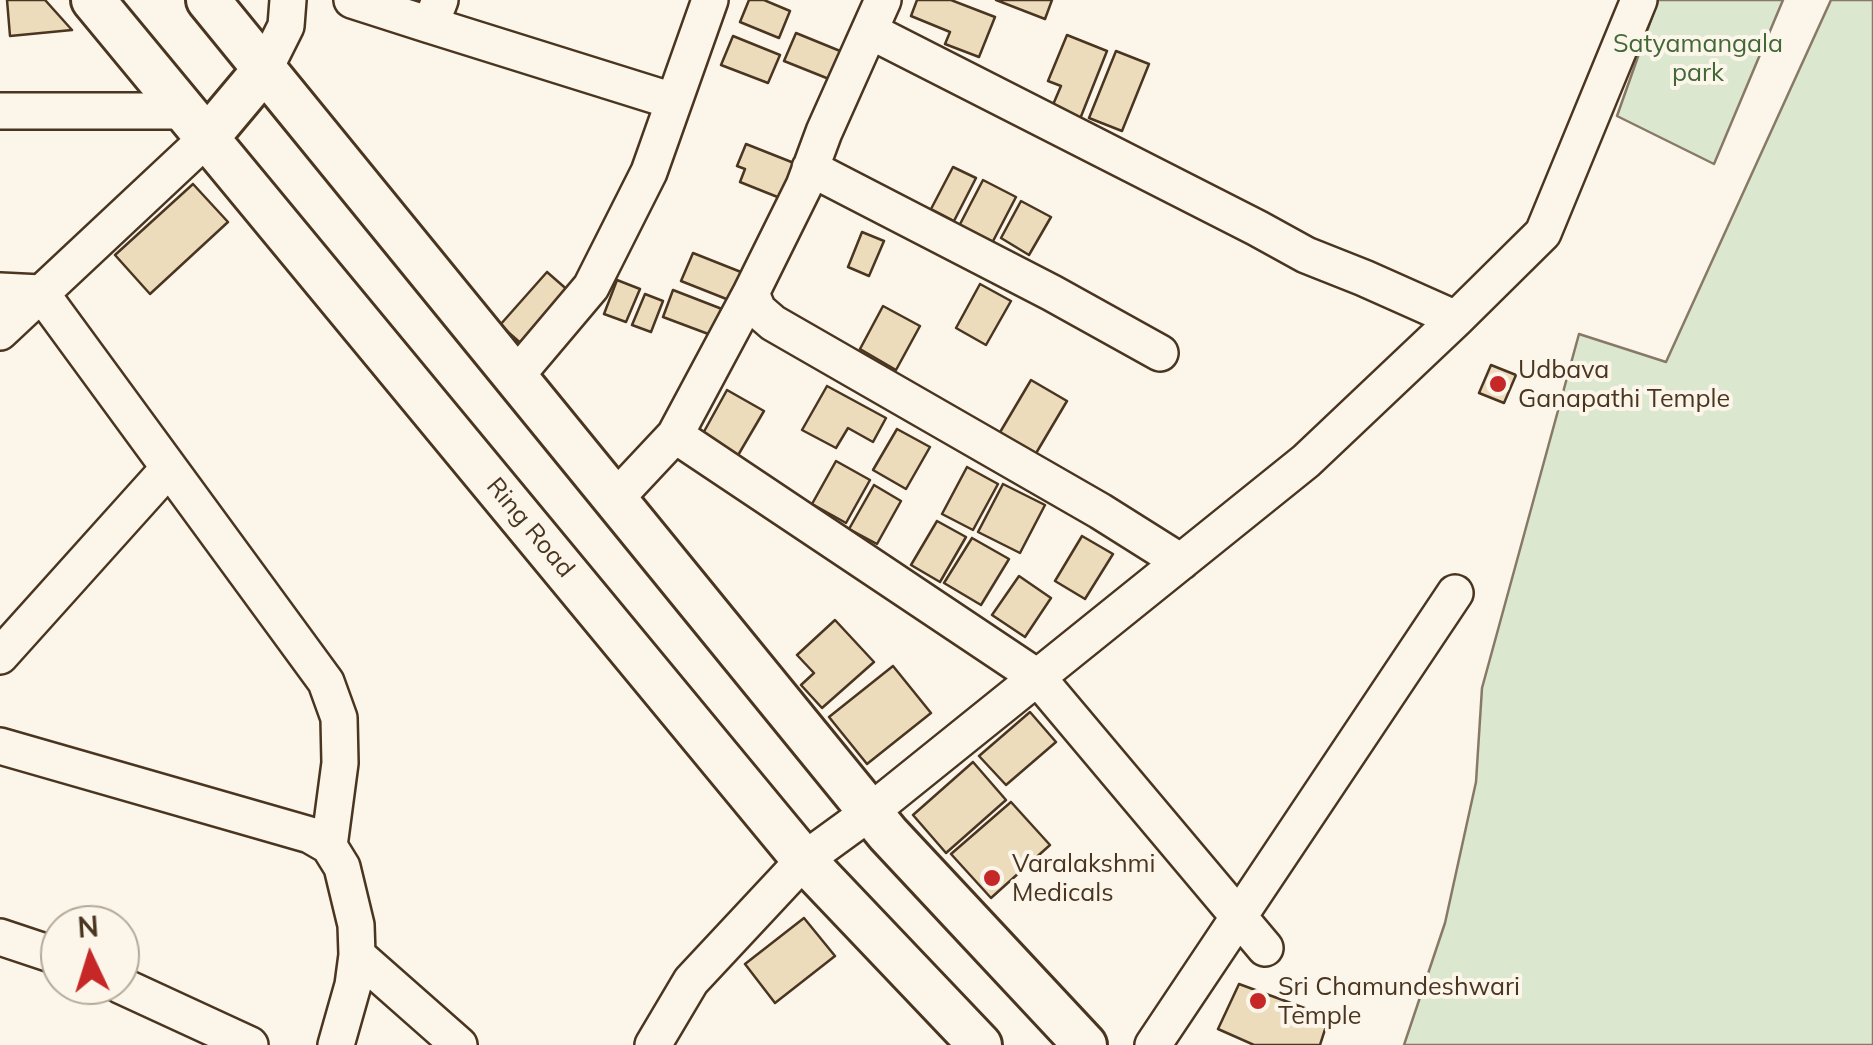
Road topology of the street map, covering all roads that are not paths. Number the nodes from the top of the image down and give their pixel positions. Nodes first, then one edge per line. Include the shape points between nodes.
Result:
1 (93, 0) edge
2 (208, 0) edge
3 (288, 0) edge
4 (352, 0) edge
5 (710, 0) edge
6 (1639, 0) edge
7 (435, 12) edge
8 (876, 15) edge
9 (264, 70) junction
10 (673, 101) junction
11 (0, 112) edge
12 (195, 124) junction
13 (810, 168) junction
14 (0, 291) edge
15 (41, 293) junction
16 (751, 293) junction
17 (1456, 319) junction
18 (0, 332) edge
19 (1160, 353) dead end
20 (515, 377) junction
21 (676, 436) junction
22 (169, 468) junction
23 (615, 499) junction
24 (1181, 562) junction
25 (1456, 593) dead end
26 (0, 656) edge
27 (1037, 678) junction
28 (0, 746) edge
29 (870, 812) junction
30 (328, 846) junction
31 (804, 860) junction
32 (1238, 916) junction
33 (0, 937) edge
34 (1265, 948) dead end
35 (40, 950) edge
36 (357, 956) junction
37 (140, 994) edge
38 (250, 1045) edge
39 (336, 1045) edge
40 (459, 1045) edge
41 (653, 1045) edge
42 (980, 1045) edge
43 (1085, 1045) edge
44 (1153, 1045) edge

1 - 12 main road, Ring Road
2 - 9 main road
3 - 9 street via 286,26
4 - 7 street
5 - 10 street
6 - 17 street via 1543,233
7 - 10 street
8 - 13 street
8 - 17 street via 1306,256
9 - 12 main road
9 - 20 main road
10 - 20 street via 648,172 591,287
11 - 12 street
12 - 15 street
12 - 31 main road, Ring Road
13 - 16 street
13 - 19 street
14 - 15 street
15 - 18 street
15 - 22 street
16 - 21 street
16 - 24 street via 773,323
17 - 24 street via 1306,460
20 - 23 main road
21 - 23 street
21 - 27 street
22 - 26 street
22 - 30 street via 326,682 340,733
23 - 29 main road
24 - 27 street
25 - 32 street
27 - 29 street
27 - 32 street
28 - 30 street via 310,835
29 - 31 street
29 - 43 main road
30 - 36 street via 342,866
31 - 41 street via 691,981
31 - 42 main road, Ring Road
32 - 34 street
32 - 44 street
33 - 35 street
36 - 39 street
36 - 40 street
37 - 38 street

